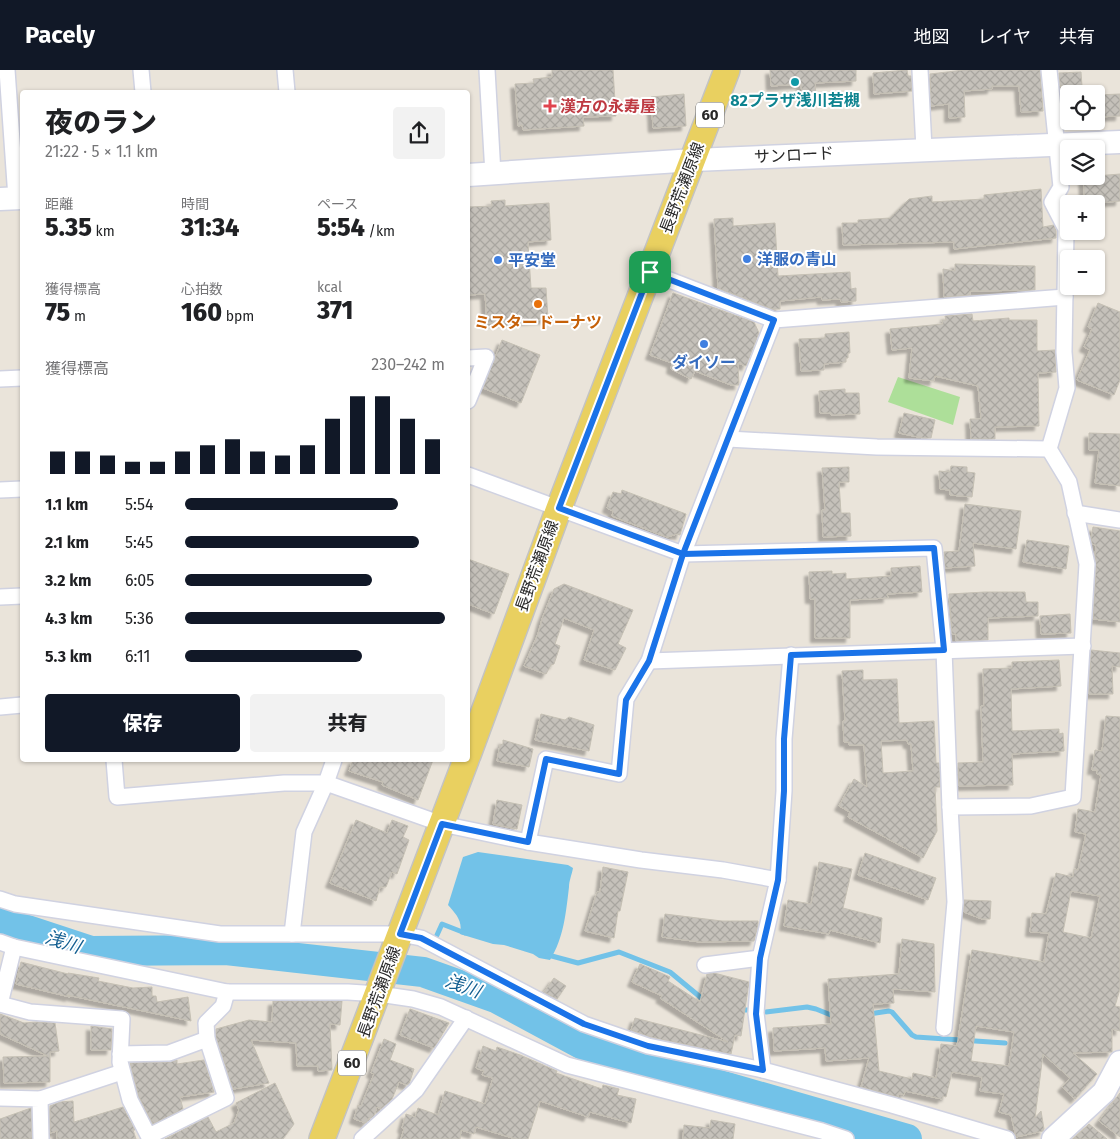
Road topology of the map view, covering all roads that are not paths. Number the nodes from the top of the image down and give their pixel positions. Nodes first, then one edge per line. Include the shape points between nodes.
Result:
1 (7, 70) edge
2 (141, 70) edge
3 (286, 70) edge
4 (487, 70) edge
5 (727, 70) edge
6 (920, 70) edge
7 (1049, 70) edge
8 (143, 90) edge
9 (287, 90) edge
10 (1120, 142) edge
11 (1057, 143) junction
12 (924, 149) junction
13 (694, 160) junction
14 (493, 174) junction
15 (470, 175) edge
16 (13, 198) edge
17 (650, 272) junction
18 (1065, 297) junction
19 (774, 320) junction
20 (470, 358) edge
21 (20, 378) edge
22 (0, 379) edge
23 (470, 397) edge
24 (728, 439) junction
25 (1049, 449) junction
26 (470, 476) edge
27 (20, 489) edge
28 (0, 490) edge
29 (559, 508) junction
30 (1075, 513) junction
31 (1120, 520) edge
32 (683, 554) junction
33 (20, 596) edge
34 (0, 597) edge
35 (1083, 646) junction
36 (944, 650) junction
37 (791, 655) junction
38 (649, 661) junction
39 (20, 705) edge
40 (0, 707) edge
41 (470, 750) edge
42 (114, 762) edge
43 (333, 762) edge
44 (465, 762) edge
45 (326, 783) junction
46 (950, 807) junction
47 (442, 824) junction
48 (528, 842) junction
49 (778, 880) junction
50 (0, 898) edge
51 (292, 934) junction
52 (398, 939) junction
53 (7, 945) edge
54 (760, 958) junction
55 (705, 966) dead end
56 (380, 990) junction
57 (227, 992) junction
58 (466, 1018) junction
59 (944, 1028) dead end
60 (207, 1039) junction
61 (120, 1054) junction
62 (1120, 1062) edge
63 (763, 1070) junction
64 (122, 1072) junction
65 (0, 1098) edge
66 (40, 1099) junction
67 (150, 1138) edge
68 (41, 1139) edge
69 (322, 1139) edge
70 (362, 1139) edge
71 (846, 1139) edge
72 (1008, 1139) edge
73 (1052, 1139) edge

1 - 16 street
2 - 8 street
3 - 9 street
4 - 14 street
5 - 13 main road, 長野荒瀬原線 / 60
6 - 12 street
7 - 11 street
10 - 11 street, サンロード
11 - 12 street, サンロード
11 - 18 street via 1061,187 1052,202 1066,229
12 - 13 street, サンロード
13 - 14 street, サンロード
13 - 17 main road, 長野荒瀬原線 / 60
14 - 15 street, サンロード
17 - 19 street
17 - 29 main road, 長野荒瀬原線 / 60
18 - 19 street
18 - 25 street via 1067,388
19 - 24 street
20 - 23 street via 486,357
21 - 22 street
24 - 25 street via 876,447
24 - 32 street
25 - 30 street via 1069,482
26 - 29 street
27 - 28 street
29 - 32 street
29 - 41 main road, 長野荒瀬原線 / 60
30 - 31 street
30 - 35 street via 1087,564
32 - 36 street via 934,548
32 - 38 street
33 - 34 street
35 - 36 street
35 - 46 street via 1074,797 1031,806
36 - 37 street
36 - 46 street
37 - 38 street
37 - 49 street
38 - 48 street via 626,700 619,774 546,759
39 - 40 street
42 - 45 street via 117,797 284,783
43 - 45 street
44 - 47 main road, 長野荒瀬原線 / 60
45 - 47 street
45 - 51 street via 304,832
46 - 59 street via 955,902
47 - 48 street
47 - 52 main road, 長野荒瀬原線 / 60
48 - 49 street
49 - 54 street
50 - 51 street via 15,904 220,934
51 - 52 street
52 - 56 main road, 長野荒瀬原線 / 60
52 - 63 street via 421,938 584,1024 648,1046
53 - 57 street
53 - 61 street via 0,1004 30,1012 122,1019
54 - 55 street
54 - 63 street via 756,1014
56 - 57 street
56 - 58 street via 441,1007
56 - 69 main road, 長野荒瀬原線 / 60
57 - 60 street via 223,1006 206,1024
58 - 70 street via 416,1090
58 - 71 street via 567,1065
60 - 61 street via 169,1053
60 - 67 street via 226,1098
61 - 64 street
62 - 73 street via 1104,1092
63 - 72 street
64 - 66 street
64 - 67 street via 130,1100
65 - 66 street
66 - 68 street

